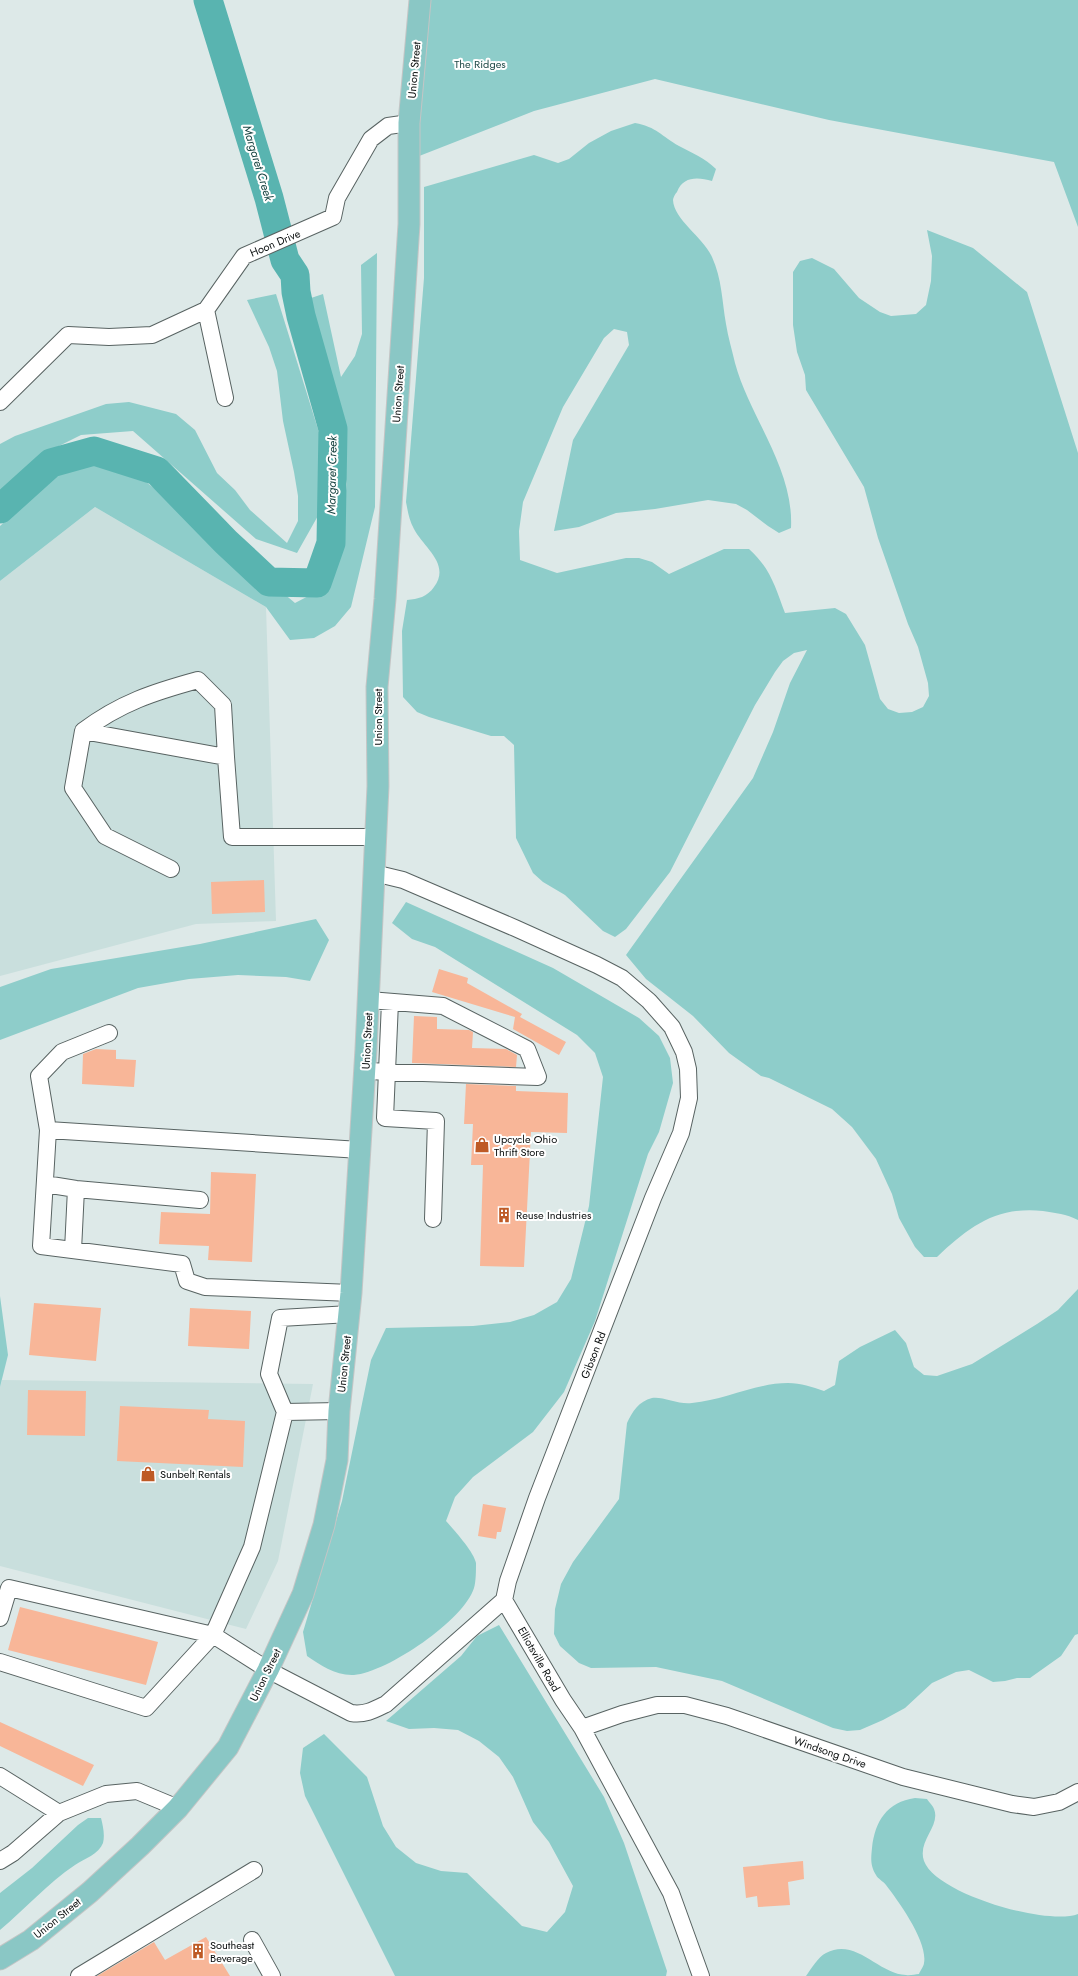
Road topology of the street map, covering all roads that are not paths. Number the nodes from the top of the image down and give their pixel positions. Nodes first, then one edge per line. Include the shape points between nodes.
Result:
1 (420, 0) edge
2 (410, 124) junction
3 (206, 310) junction
4 (225, 398) dead end
5 (0, 402) edge
6 (83, 731) junction
7 (226, 757) junction
8 (376, 837) junction
9 (171, 869) dead end
10 (374, 873) junction
11 (369, 1000) junction
12 (390, 1002) junction
13 (109, 1033) dead end
14 (365, 1071) junction
15 (387, 1072) junction
16 (362, 1116) junction
17 (385, 1118) junction
18 (48, 1130) junction
19 (360, 1150) junction
20 (45, 1184) junction
21 (76, 1189) junction
22 (200, 1200) dead end
23 (434, 1219) dead end
24 (73, 1250) junction
25 (351, 1293) junction
26 (350, 1314) junction
27 (339, 1411) junction
28 (285, 1412) junction
29 (504, 1600) junction
30 (0, 1618) edge
31 (213, 1635) junction
32 (0, 1662) edge
33 (268, 1670) junction
34 (582, 1728) junction
35 (0, 1776) edge
36 (1078, 1792) edge
37 (178, 1808) junction
38 (59, 1813) junction
39 (0, 1861) edge
40 (254, 1870) dead end
41 (252, 1940) dead end
42 (0, 1959) edge
43 (78, 1976) edge
44 (272, 1976) edge
45 (701, 1976) edge

1 - 2 main road, Union Street
2 - 3 street, Hoon Drive via 388,126 371,139 338,198 333,217 244,256
2 - 8 main road, Union Street via 409,224 377,687
3 - 4 street
3 - 5 street via 152,335 104,343 68,335
6 - 7 street
6 - 7 street via 104,715 152,693 198,680 223,705
6 - 9 street via 73,788 105,836
7 - 8 street via 232,838
8 - 10 main road, Union Street
10 - 11 main road, Union Street
10 - 29 street, Gibson Rd via 403,880 611,971 637,990 672,1027 684,1052 688,1069 689,1098 681,1133 653,1198 530,1516
11 - 12 street
11 - 14 main road, Union Street
12 - 15 street
12 - 15 street via 444,1006 527,1049 538,1077
13 - 18 street via 62,1052 38,1076
14 - 15 street
14 - 16 main road, Union Street
15 - 17 street
16 - 17 street
16 - 19 main road, Union Street
17 - 23 street via 436,1122
18 - 19 street
18 - 20 street
19 - 25 main road, Union Street
20 - 21 street
20 - 24 street via 41,1246
21 - 22 street
21 - 24 street
24 - 25 street via 182,1264 187,1281 205,1287
25 - 26 main road, Union Street
26 - 27 main road, Union Street
26 - 28 street via 280,1318 269,1374
27 - 28 street
27 - 33 main road, Union Street via 336,1460 324,1525 303,1594
28 - 31 street via 252,1547
29 - 33 street via 386,1704 368,1713 352,1713
29 - 34 street, Elliotsville Road
30 - 31 street via 9,1588
31 - 32 street via 146,1708
31 - 33 street
33 - 37 main road, Union Street via 228,1747
34 - 36 street, Windsong Drive via 657,1705 685,1705 727,1716 903,1777 1012,1804 1034,1807 1059,1802
34 - 45 street, Elliotsville Road via 671,1893
35 - 38 street
37 - 38 street via 137,1791 106,1794
37 - 42 main road, Union Street via 90,1892 31,1940
38 - 39 street
40 - 43 street
41 - 44 street

